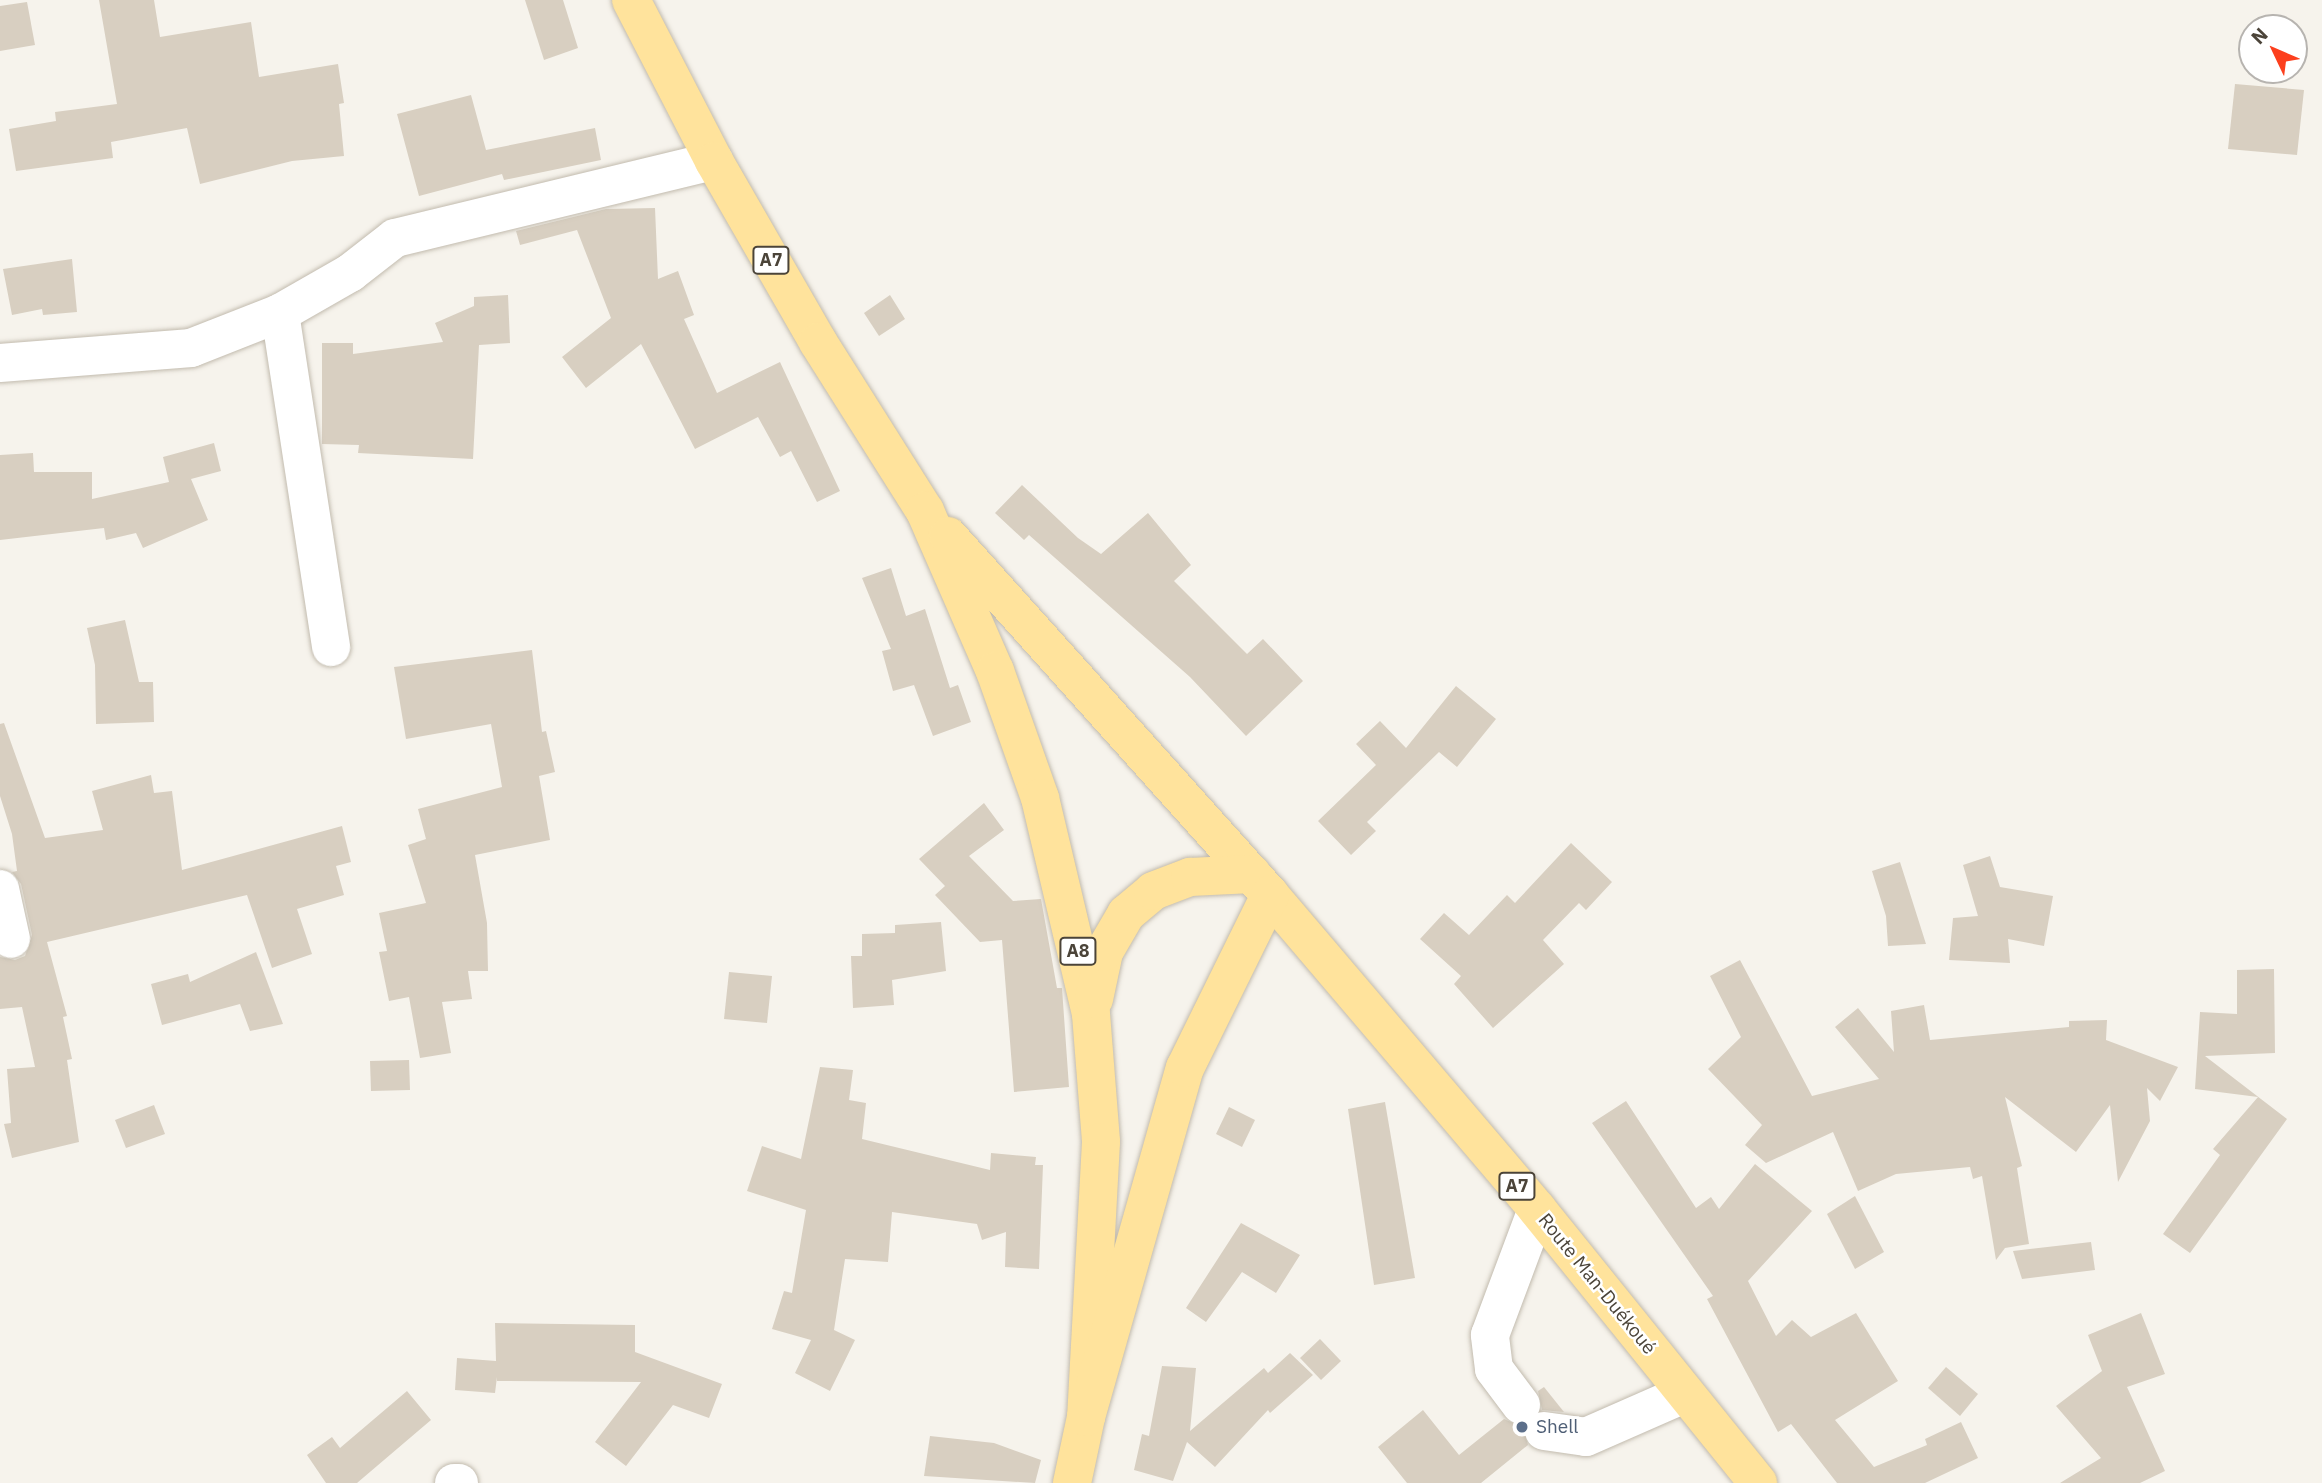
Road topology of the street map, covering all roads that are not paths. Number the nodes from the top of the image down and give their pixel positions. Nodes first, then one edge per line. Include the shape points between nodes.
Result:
1 (631, 0) edge
2 (714, 161) junction
3 (280, 313) junction
4 (0, 363) edge
5 (925, 511) junction
6 (331, 647) dead end
7 (1261, 885) junction
8 (0, 889) edge
9 (11, 939) dead end
10 (1091, 1014) junction
11 (1537, 1209) junction
12 (1685, 1394) junction
13 (1086, 1417) junction
14 (454, 1483) edge
15 (460, 1483) edge
16 (1072, 1483) edge
17 (1758, 1483) edge

1 - 2 main road, A7
2 - 3 street via 395,238 350,273
2 - 5 main road, A7 via 818,342
3 - 4 street via 191,348
3 - 6 street
5 - 7 main road, A7
5 - 10 main road, A8 via 995,671 1040,798
7 - 10 main road, A8 via 1190,877 1153,891 1126,914 1104,951
7 - 11 main road, Route Man-Duékoué / A7
7 - 13 main road, A8 via 1185,1068
8 - 9 street
10 - 13 main road, A8 via 1101,1142
11 - 12 main road, Route Man-Duékoué / A7
11 - 12 street via 1490,1335 1494,1369 1532,1418 1586,1437
12 - 17 main road, Route Man-Duékoué / A7
13 - 16 main road, A8
14 - 15 street

